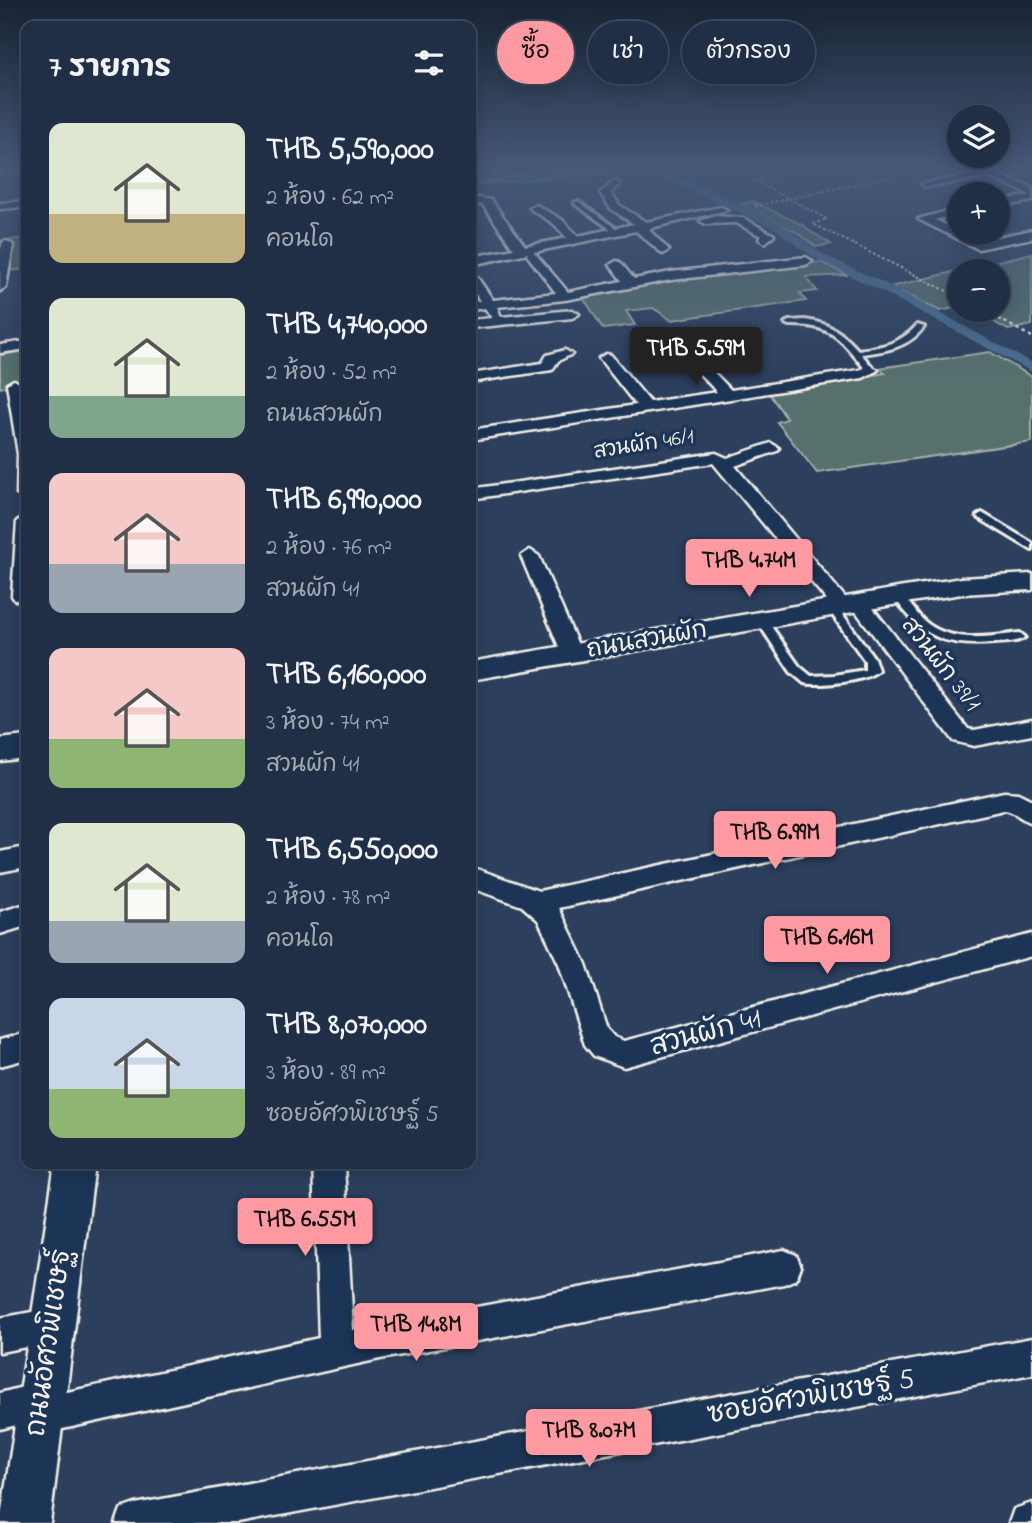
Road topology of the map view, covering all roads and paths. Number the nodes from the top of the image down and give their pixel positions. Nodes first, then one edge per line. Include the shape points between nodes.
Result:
1 (517, 239) edge
2 (581, 239) edge
3 (657, 239) edge
4 (842, 239) edge
5 (576, 240) joint
6 (663, 244) dead end
7 (7, 245) dead end
8 (528, 253) junction
9 (476, 260) edge
10 (806, 261) dead end
11 (616, 265) dead end
12 (630, 283) junction
13 (476, 284) edge
14 (0, 287) edge
15 (947, 291) edge
16 (565, 296) junction
17 (489, 304) junction
18 (476, 305) edge
19 (572, 314) dead end
20 (500, 321) junction
21 (1004, 322) edge
22 (476, 323) edge
23 (789, 323) dead end
24 (920, 327) dead end
25 (1032, 337) edge
26 (21, 346) edge
27 (0, 349) edge
28 (855, 353) junction
29 (565, 354) dead end
30 (690, 356) dead end
31 (606, 358) dead end
32 (871, 370) joint
33 (476, 377) edge
34 (14, 384) dead end
35 (727, 394) junction
36 (21, 399) edge
37 (646, 407) junction
38 (476, 434) edge
39 (771, 448) dead end
40 (725, 464) junction
41 (476, 493) edge
42 (982, 516) dead end
43 (1032, 547) edge
44 (530, 556) dead end
45 (1032, 582) edge
46 (21, 596) edge
47 (898, 596) junction
48 (0, 600) edge
49 (844, 605) junction
50 (762, 621) junction
51 (1020, 637) dead end
52 (572, 654) junction
53 (476, 670) edge
54 (1032, 727) edge
55 (21, 748) edge
56 (0, 750) edge
57 (1032, 814) edge
58 (21, 858) edge
59 (0, 862) edge
60 (476, 879) edge
61 (537, 902) junction
62 (21, 917) edge
63 (0, 923) edge
64 (1032, 945) edge
65 (21, 1047) edge
66 (0, 1053) edge
67 (74, 1169) edge
68 (328, 1169) edge
69 (784, 1268) dead end
70 (52, 1325) junction
71 (0, 1335) edge
72 (337, 1350) junction
73 (1032, 1356) edge
74 (27, 1409) edge
75 (25, 1523) edge
76 (135, 1523) edge

1 - 8 street
2 - 5 street
3 - 6 street
4 - 15 path
5 - 8 street
7 - 14 street
8 - 9 street
8 - 16 street
10 - 12 street
11 - 12 street
12 - 16 street
13 - 17 street
16 - 17 street
17 - 18 street
17 - 20 street
19 - 20 street
20 - 22 street
21 - 25 path
23 - 28 lane via 807,321 835,329
24 - 28 lane via 907,342
26 - 27 street
28 - 32 lane
29 - 33 street via 552,358 547,367
30 - 35 street
31 - 37 street
32 - 35 street
34 - 36 street
35 - 37 street
37 - 38 street
39 - 40 street
40 - 41 street, สวนผัก 46/1 via 716,458 696,459
40 - 49 street, สวนผัก 46/1
42 - 43 lane
44 - 52 street
45 - 47 street, ถนนสวนผัก
46 - 48 street
47 - 49 street, ถนนสวนผัก
47 - 51 lane via 923,625 948,638
49 - 50 street, ถนนสวนผัก
49 - 50 lane via 870,661 872,670 867,673 808,680 794,669
49 - 54 street, สวนผัก 39/1 via 961,735 974,738
50 - 52 street, ถนนสวนผัก
52 - 53 street, ถนนสวนผัก
55 - 56 street
57 - 61 street via 1018,802 1004,800
58 - 59 street
60 - 61 street
61 - 64 street, สวนผัก 41 via 564,941 595,1037 624,1054
62 - 63 street
65 - 66 street
67 - 70 street, ถนนอัศวพิเชษฐ์
68 - 72 street
69 - 72 street
70 - 71 street
70 - 74 street, ถนนอัศวพิเชษฐ์
72 - 74 street
73 - 76 street, ซอยอัศวพิเชษฐ์ 5
74 - 75 street, ถนนอัศวพิเชษฐ์

